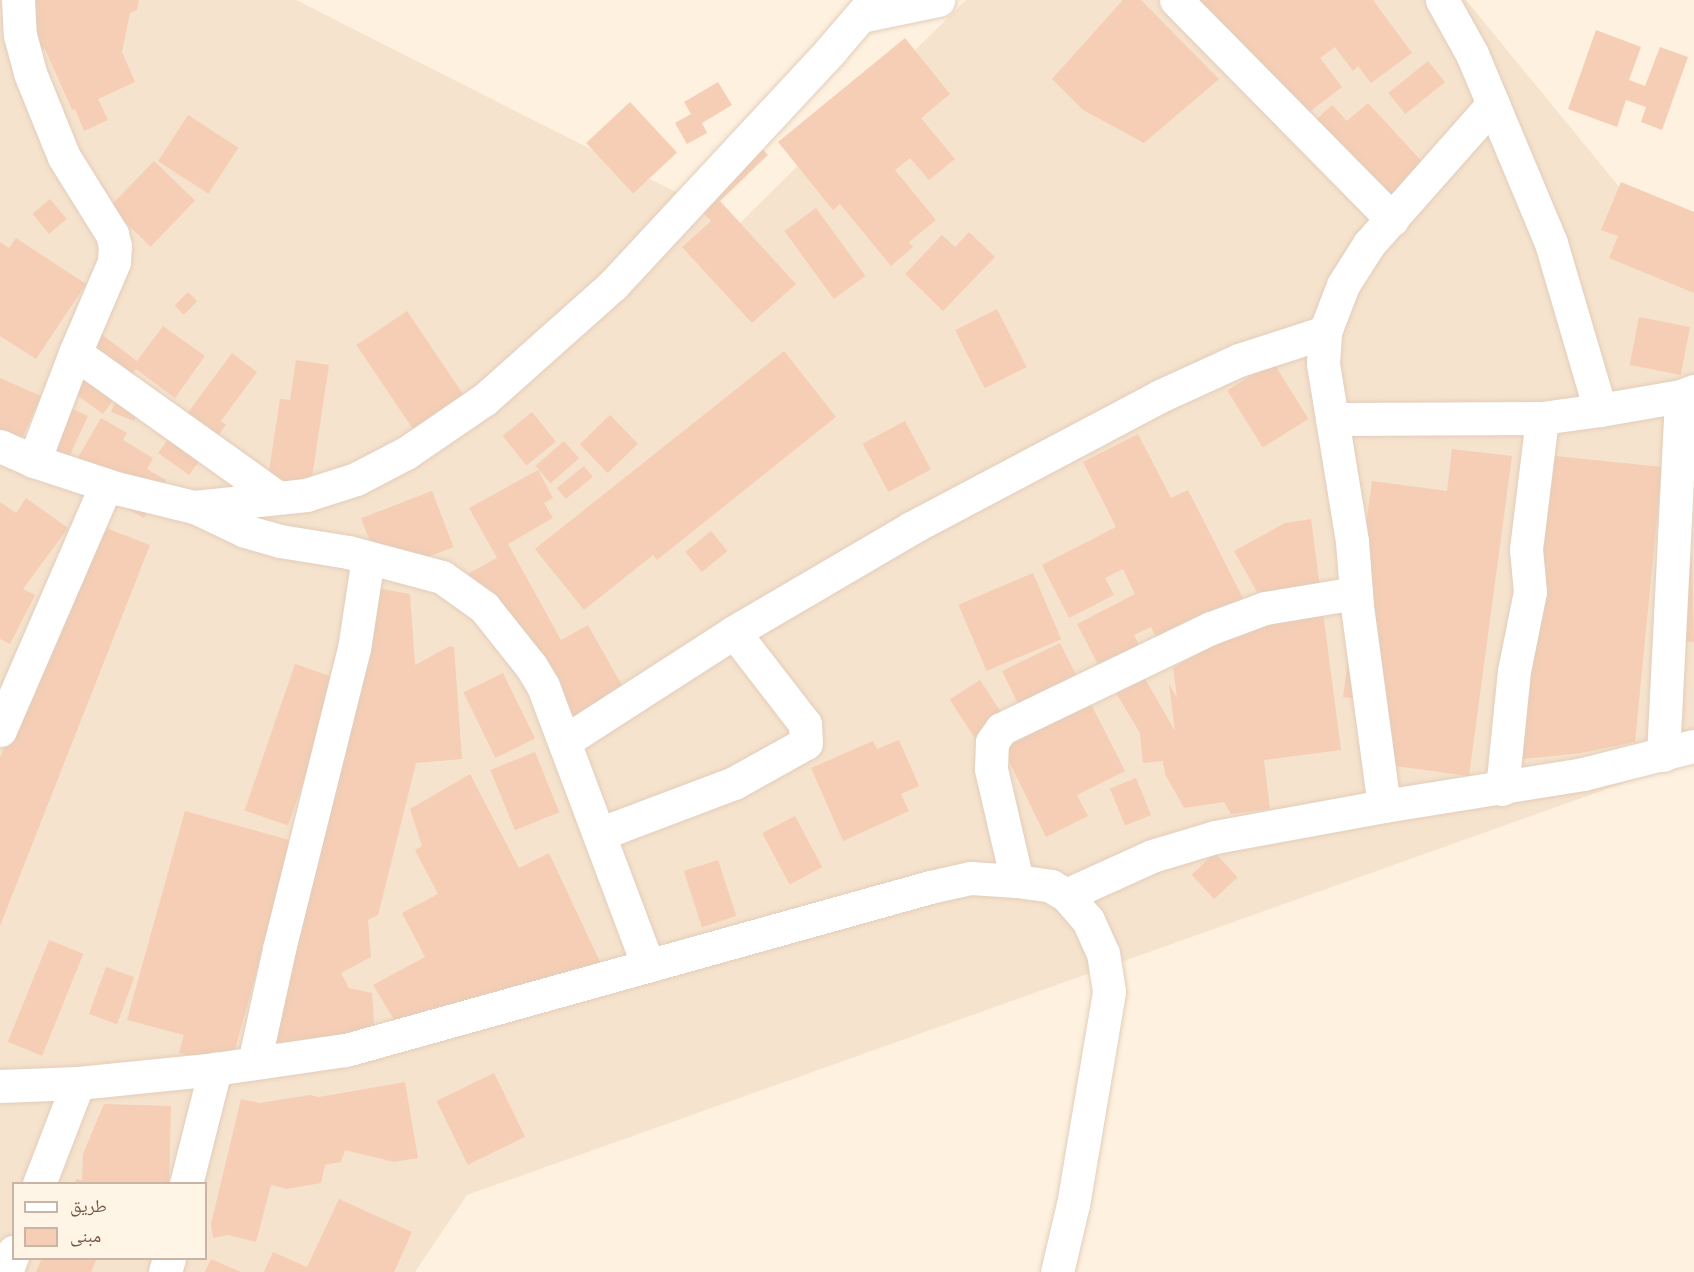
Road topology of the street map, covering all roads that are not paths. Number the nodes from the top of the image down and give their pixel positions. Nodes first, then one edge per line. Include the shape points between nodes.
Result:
1 (18, 0) edge
2 (938, 0) edge
3 (1176, 0) edge
4 (1442, 0) edge
5 (867, 8) edge
6 (1493, 104) junction
7 (1392, 219) junction
8 (1325, 332) junction
9 (75, 353) junction
10 (1688, 393) edge
11 (1600, 410) junction
12 (1542, 418) junction
13 (1332, 419) junction
14 (0, 446) edge
15 (34, 460) junction
16 (106, 484) junction
17 (278, 498) junction
18 (194, 507) junction
19 (368, 558) junction
20 (1356, 593) junction
21 (734, 632) junction
22 (0, 730) edge
23 (565, 741) junction
24 (1679, 751) edge
25 (1502, 789) junction
26 (1384, 806) junction
27 (599, 834) junction
28 (1017, 881) junction
29 (1066, 895) junction
30 (648, 966) junction
31 (254, 1063) junction
32 (215, 1069) junction
33 (78, 1083) junction
34 (0, 1086) edge
35 (40, 1182) edge
36 (187, 1182) edge
37 (12, 1256) edge
38 (6, 1272) edge
39 (1057, 1272) edge

1 - 9 street via 21,35 34,84 64,157 112,234 115,246 114,262
2 - 5 street
3 - 7 street
4 - 6 street via 1472,54
5 - 17 street via 613,285 485,399 406,453 356,479 306,495
6 - 7 street
6 - 11 street via 1551,243
7 - 8 street via 1343,285
8 - 13 street via 1323,363
8 - 21 street via 1239,360 1158,397 911,528
9 - 15 street
9 - 17 street
10 - 11 street
10 - 24 street
11 - 12 street
12 - 13 street
12 - 25 street via 1526,549 1530,592 1514,671
13 - 20 street via 1352,541
14 - 15 street
15 - 16 street
16 - 18 street
16 - 22 street
17 - 18 street
18 - 19 street via 245,531
19 - 23 street via 442,577 484,608 537,676
19 - 31 street via 354,649
20 - 26 street
20 - 28 street via 1265,608 1211,628 1000,729 992,742 991,769
21 - 23 street
21 - 27 street via 805,724 806,743 734,783
23 - 27 street
24 - 25 street
25 - 26 street
26 - 29 street via 1215,837 1152,856
27 - 30 street
28 - 29 street via 1051,886
28 - 30 street via 971,878 930,887
29 - 39 street via 1088,920 1103,953 1109,992 1073,1204
30 - 31 street via 346,1050
31 - 32 street
32 - 33 street
32 - 36 street
33 - 34 street
33 - 35 street
37 - 38 street

